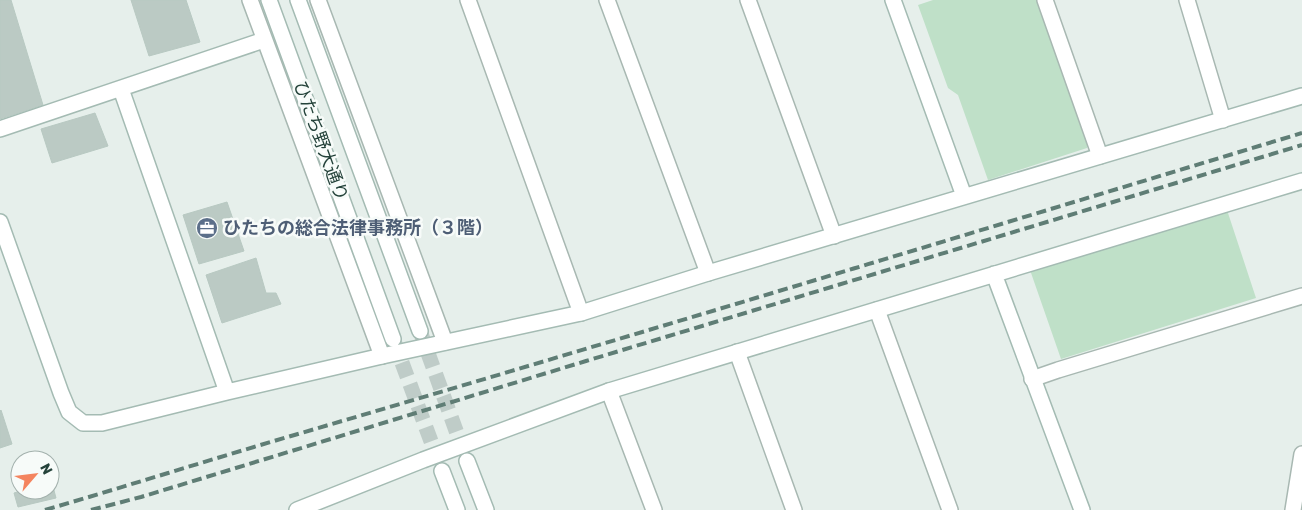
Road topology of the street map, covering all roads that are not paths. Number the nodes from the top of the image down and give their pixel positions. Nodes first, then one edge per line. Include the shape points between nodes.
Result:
1 (250, 0) edge
2 (270, 0) edge
3 (298, 0) edge
4 (318, 0) edge
5 (468, 0) edge
6 (607, 0) edge
7 (748, 0) edge
8 (893, 0) edge
9 (1045, 0) edge
10 (1187, 0) edge
11 (264, 40) junction
12 (121, 89) junction
13 (1302, 96) edge
14 (1223, 120) junction
15 (0, 129) edge
16 (1100, 156) junction
17 (1302, 181) edge
18 (964, 196) junction
19 (0, 222) edge
20 (834, 236) junction
21 (708, 273) junction
22 (994, 274) junction
23 (1302, 296) edge
24 (877, 310) junction
25 (581, 313) junction
26 (420, 331) tunnel mouth
27 (393, 338) tunnel mouth
28 (445, 342) junction
29 (737, 352) junction
30 (382, 356) junction
31 (1032, 379) junction
32 (609, 391) junction
33 (227, 392) junction
34 (1302, 454) edge
35 (468, 461) tunnel mouth
36 (442, 471) tunnel mouth
37 (297, 510) edge
38 (457, 510) edge
39 (486, 510) edge
40 (654, 510) edge
41 (794, 510) edge
42 (950, 510) edge
43 (1082, 510) edge
44 (1293, 510) edge

1 - 11 street
2 - 27 street, ひたち野大通り
3 - 26 street, ひたち野大通り
4 - 28 street
5 - 25 street
6 - 21 street
7 - 20 street
8 - 18 street
9 - 16 street
10 - 14 street
11 - 12 street
11 - 30 street
12 - 15 street
12 - 33 street
13 - 14 street
14 - 16 street
16 - 18 street
17 - 22 street
18 - 20 street
19 - 33 street via 63,400 69,412 83,423 102,423
20 - 21 street
21 - 25 street
22 - 24 street
22 - 31 street
23 - 31 street
24 - 29 street
24 - 42 street
25 - 28 street
28 - 30 street
29 - 32 street
29 - 41 street
30 - 33 street
31 - 43 street
32 - 37 street
32 - 40 street
34 - 44 street
35 - 39 street
36 - 38 street

